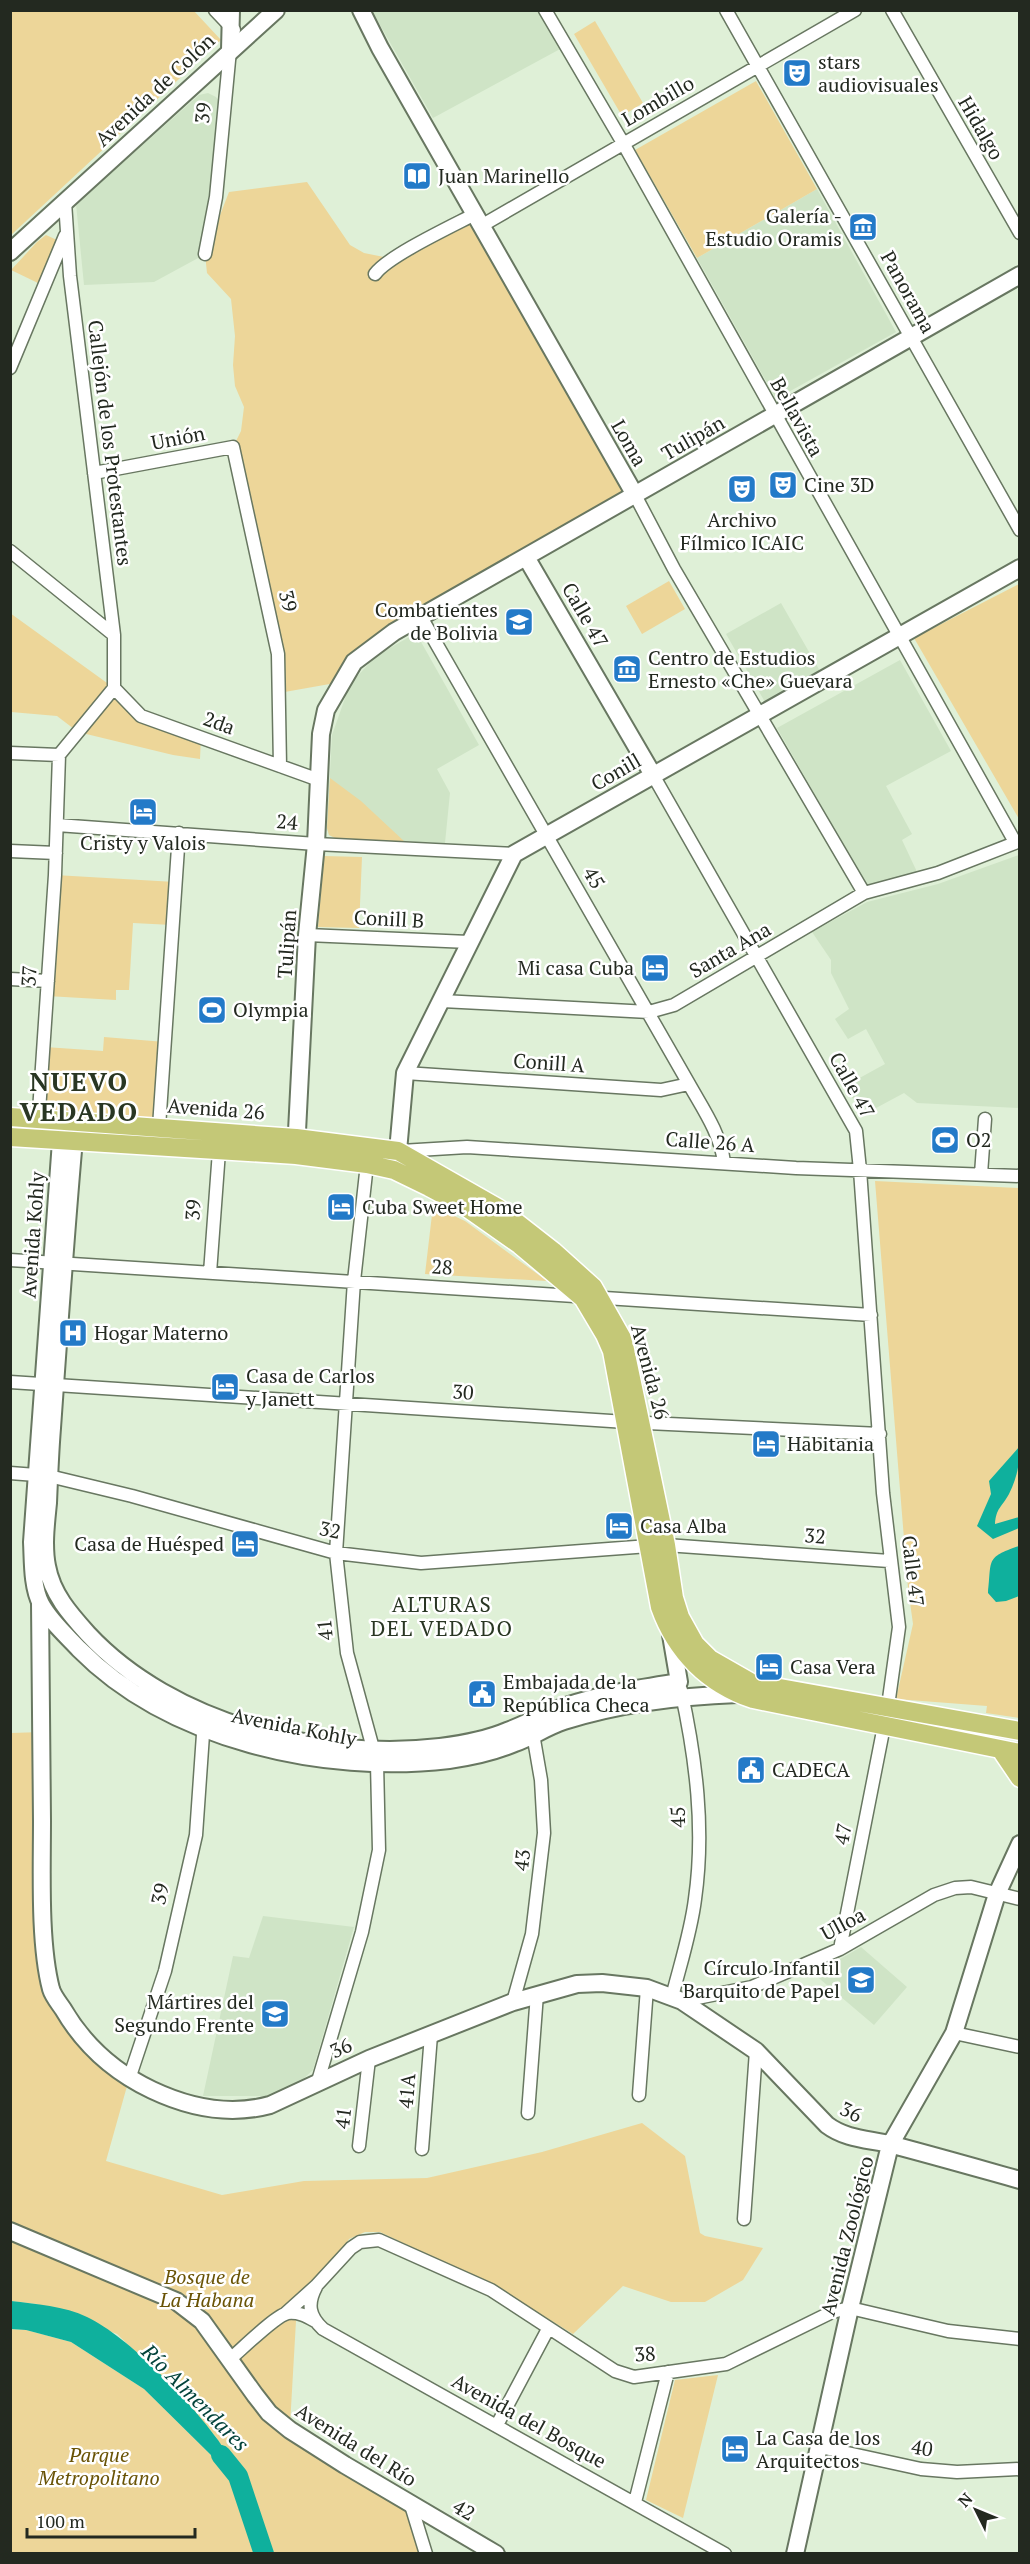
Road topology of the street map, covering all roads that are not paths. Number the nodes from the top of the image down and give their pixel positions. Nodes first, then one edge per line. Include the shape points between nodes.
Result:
1 (215, 10) edge
2 (255, 10) edge
3 (361, 10) edge
4 (545, 10) edge
5 (726, 10) edge
6 (855, 10) edge
7 (892, 10) edge
8 (275, 12) edge
9 (231, 19) edge
10 (243, 39) junction
11 (230, 50) junction
12 (758, 67) junction
13 (623, 143) junction
14 (64, 202) junction
15 (478, 220) junction
16 (66, 232) junction
17 (1020, 233) edge
18 (10, 252) edge
19 (205, 254) dead end
20 (375, 274) dead end
21 (1020, 275) edge
22 (911, 337) junction
23 (10, 368) edge
24 (774, 416) junction
25 (232, 447) joint
26 (94, 473) junction
27 (635, 495) junction
28 (1020, 530) edge
29 (10, 551) edge
30 (526, 557) junction
31 (1020, 568) edge
32 (421, 617) junction
33 (114, 635) junction
34 (898, 636) junction
35 (114, 688) junction
36 (760, 714) junction
37 (10, 753) edge
38 (59, 755) junction
39 (280, 766) junction
40 (653, 775) junction
41 (319, 780) junction
42 (57, 825) junction
43 (179, 833) junction
44 (545, 836) junction
45 (1017, 842) edge
46 (316, 844) junction
47 (10, 851) edge
48 (56, 853) junction
49 (514, 854) junction
50 (864, 893) junction
51 (308, 935) junction
52 (469, 942) junction
53 (757, 958) junction
54 (10, 979) edge
55 (48, 981) junction
56 (442, 1000) junction
57 (648, 1012) junction
58 (405, 1073) junction
59 (689, 1084) junction
60 (10, 1117) edge
61 (39, 1118) junction
62 (985, 1119) dead end
63 (69, 1120) junction
64 (159, 1127) junction
65 (10, 1137) edge
66 (37, 1138) junction
67 (68, 1140) junction
68 (296, 1146) junction
69 (219, 1150) junction
70 (398, 1151) junction
71 (724, 1162) junction
72 (366, 1164) junction
73 (860, 1170) junction
74 (981, 1174) junction
75 (1020, 1176) edge
76 (10, 1260) edge
77 (58, 1263) junction
78 (210, 1273) junction
79 (354, 1281) junction
80 (592, 1298) junction
81 (871, 1315) junction
82 (10, 1382) edge
83 (49, 1384) junction
84 (345, 1404) junction
85 (634, 1422) junction
86 (880, 1434) junction
87 (10, 1473) edge
88 (43, 1476) junction
89 (658, 1545) junction
90 (336, 1553) junction
91 (889, 1561) junction
92 (40, 1603) junction
93 (64, 1606) junction
94 (53, 1621) junction
95 (671, 1635) junction
96 (41, 1639) junction
97 (127, 1680) junction
98 (680, 1689) junction
99 (738, 1694) junction
100 (888, 1706) junction
101 (204, 1720) junction
102 (884, 1726) junction
103 (532, 1727) junction
104 (1020, 1731) edge
105 (1001, 1750) junction
106 (1020, 1753) edge
107 (376, 1756) junction
108 (1020, 1778) edge
109 (1020, 1844) edge
110 (997, 1894) junction
111 (1020, 1899) edge
112 (840, 1949) junction
113 (647, 1988) junction
114 (537, 1994) junction
115 (677, 1999) junction
116 (513, 2002) junction
117 (954, 2033) junction
118 (431, 2035) junction
119 (1020, 2047) edge
120 (756, 2051) junction
121 (369, 2059) junction
122 (129, 2079) junction
123 (318, 2081) junction
124 (639, 2095) dead end
125 (528, 2114) dead end
126 (890, 2145) junction
127 (359, 2146) dead end
128 (422, 2150) dead end
129 (1020, 2180) edge
130 (744, 2219) dead end
131 (10, 2230) edge
132 (316, 2286) junction
133 (850, 2308) junction
134 (286, 2313) junction
135 (315, 2321) junction
136 (548, 2329) junction
137 (1020, 2339) edge
138 (229, 2360) junction
139 (668, 2372) junction
140 (497, 2425) junction
141 (820, 2447) junction
142 (1020, 2469) edge
143 (410, 2502) junction
144 (634, 2502) junction
145 (426, 2553) edge
146 (496, 2553) edge
147 (725, 2553) edge
148 (795, 2553) edge

1 - 9 street
2 - 8 street
3 - 15 street, Loma
4 - 13 street, Bellavista
5 - 12 street, Panorama
6 - 12 street, Lombillo
7 - 17 street, Hidalgo
8 - 10 street, Avenida de Colón
9 - 10 street
9 - 11 street, 39
10 - 11 street, Avenida de Colón
11 - 14 street, Avenida de Colón
11 - 19 street, 39 via 216,197
12 - 13 street, Lombillo
12 - 22 street, Panorama
13 - 15 street, Lombillo
13 - 24 street, Bellavista
14 - 16 street, Callejón de los Protestantes
14 - 18 street, Avenida de Colón
15 - 20 street, Lombillo via 394,259
15 - 27 street, Loma
16 - 23 street
16 - 26 street, Callejón de los Protestantes
21 - 22 street, Tulipán
22 - 24 street, Tulipán
22 - 28 street, Panorama
24 - 27 street, Tulipán
24 - 34 street, Bellavista
25 - 26 street, Unión
25 - 39 street, 39 via 278,654
26 - 33 street, Callejón de los Protestantes
27 - 30 street, Tulipán
27 - 36 street, Loma
29 - 33 street
30 - 32 street, Tulipán
30 - 40 street, Calle 47
31 - 34 street, Conill
32 - 41 street, Tulipán via 354,662 338,687 321,734
32 - 44 street, 45
33 - 35 street, Callejón de los Protestantes
34 - 36 street, Conill
34 - 45 street, Bellavista
35 - 38 street
35 - 39 street, 2da via 141,716
36 - 40 street, Conill
36 - 50 street, Loma
37 - 38 street
38 - 42 street, 37
39 - 41 street, 2da
40 - 44 street, Conill
40 - 53 street, Calle 47
41 - 46 street, Tulipán
42 - 43 street, 24
42 - 48 street, 37
43 - 46 street, 24
43 - 64 street
44 - 49 street, Conill
44 - 57 street, 45
45 - 50 street, Santa Ana via 938,873
46 - 49 street, 24
46 - 51 street, Tulipán
47 - 48 street
48 - 55 street, 37
49 - 52 street
50 - 53 street, Santa Ana
51 - 52 street, Conill B
51 - 68 street, Tulipán
52 - 56 street
53 - 57 street, Santa Ana via 674,1005
53 - 73 street, Calle 47 via 856,1131
54 - 55 street
55 - 61 street, 37
56 - 57 street, Santa Ana
56 - 58 street
57 - 59 street, 45
58 - 59 street, Conill A via 661,1090
58 - 70 street
59 - 71 street, 45 via 715,1131
60 - 61 main road, Avenida 26
61 - 63 main road, Avenida 26
61 - 66 street, 37
62 - 74 street
63 - 64 main road, Avenida 26
63 - 67 street, Avenida Kohly
64 - 68 main road, Avenida 26
65 - 66 main road, Avenida 26
66 - 67 main road, Avenida 26
67 - 69 main road, Avenida 26
67 - 77 street, Avenida Kohly
68 - 69 main road, Avenida 26
68 - 70 main road, Avenida 26
68 - 72 main road, Avenida 26
69 - 78 street, 39
70 - 71 street, Calle 26 A via 467,1146
70 - 72 main road via 384,1162
70 - 80 main road, Avenida 26 via 498,1208 580,1274
71 - 73 street, Calle 26 A
72 - 79 street, 41
72 - 80 main road, Avenida 26 via 393,1170 463,1205
73 - 74 street, Calle 26 A
73 - 81 street, Calle 47
74 - 75 street, Calle 26 A
76 - 77 street, 28
77 - 78 street, 28
77 - 83 street, Avenida Kohly
78 - 79 street, 28
79 - 80 street, 28
79 - 84 street, 41
80 - 81 street, 28
80 - 85 main road, Avenida 26 via 623,1340
81 - 86 street, Calle 47
82 - 83 street
83 - 84 street, 30
83 - 88 street, Avenida Kohly
84 - 85 street, 30
84 - 90 street, 41
85 - 86 street, 30
85 - 89 main road, Avenida 26
86 - 91 street, Calle 47
87 - 88 street, 32
88 - 90 street, 32 via 132,1496
88 - 92 street, Avenida Kohly via 32,1542
88 - 93 street, Avenida Kohly via 47,1566
89 - 90 street, 32 via 421,1563
89 - 91 street, 32
89 - 95 main road, Avenida 26 via 660,1607
89 - 100 main road, Avenida 26 via 680,1617 694,1644 710,1659 752,1683
90 - 107 street, 41 via 347,1653
91 - 100 street, Calle 47 via 898,1638
92 - 94 street, Avenida Kohly
92 - 96 street, 36
93 - 94 street
93 - 97 street, Avenida Kohly
94 - 96 street
94 - 97 street, Avenida Kohly via 91,1661
95 - 98 street, 45
95 - 99 main road, Avenida 26 via 707,1676
96 - 122 street, 36 via 44,1935 52,1991 90,2045
97 - 101 street, Avenida Kohly via 153,1705
98 - 99 street, Avenida Kohly
98 - 103 street, Avenida Kohly via 613,1701 563,1721
98 - 115 street, 45 via 698,1794 700,1838 695,1899
99 - 102 main road, Avenida 26
100 - 104 main road, Avenida 26
101 - 107 street, Avenida Kohly via 238,1740
101 - 122 street, 39 via 196,1835 165,1971
102 - 105 main road, Avenida 26
102 - 112 street, 47
103 - 107 street, Avenida Kohly via 502,1748 460,1751 403,1764
103 - 116 street, 43 via 544,1833 532,1935
105 - 106 main road, Avenida 26
105 - 108 main road
107 - 123 street, 41 via 379,1850 362,1932
109 - 110 street, Avenida Zoológico
110 - 111 street, Ulloa
110 - 112 street, Ulloa via 971,1887 934,1894
110 - 117 street, Avenida Zoológico
112 - 115 street, Ulloa via 752,1987
113 - 114 street, 36 via 594,1983
113 - 115 street, 36
113 - 124 street
114 - 116 street, 36
114 - 125 street
115 - 120 street, 36
116 - 118 street, 36
117 - 119 street
117 - 126 street, Avenida Zoológico
118 - 121 street, 36
118 - 128 street, 41A
120 - 126 street, 36 via 836,2132
120 - 130 street
121 - 123 street, 36
121 - 127 street, 41
122 - 123 street, 36 via 176,2101 211,2110 237,2111 270,2105
126 - 129 street, 36
126 - 133 street, Avenida Zoológico
131 - 138 street, Avenida del Río via 176,2301 202,2320
132 - 134 street, 38
132 - 135 street via 310,2307
132 - 136 street, 38 via 360,2241 379,2240 490,2290
133 - 137 street via 948,2331
133 - 139 street, 38 via 832,2312 726,2364
133 - 141 street, Avenida Zoológico
134 - 135 street, Avenida del Bosque via 302,2314
134 - 138 street
135 - 140 street, Avenida del Bosque
136 - 139 street, 38 via 615,2371 634,2376
136 - 140 street
138 - 143 street, Avenida del Río via 269,2413 290,2430
139 - 144 street
140 - 144 street, Avenida del Bosque
141 - 142 street, 40 via 921,2469
141 - 148 street, Avenida Zoológico
143 - 145 street, Avenida del Río
143 - 146 street, 42
144 - 147 street, Avenida del Bosque

